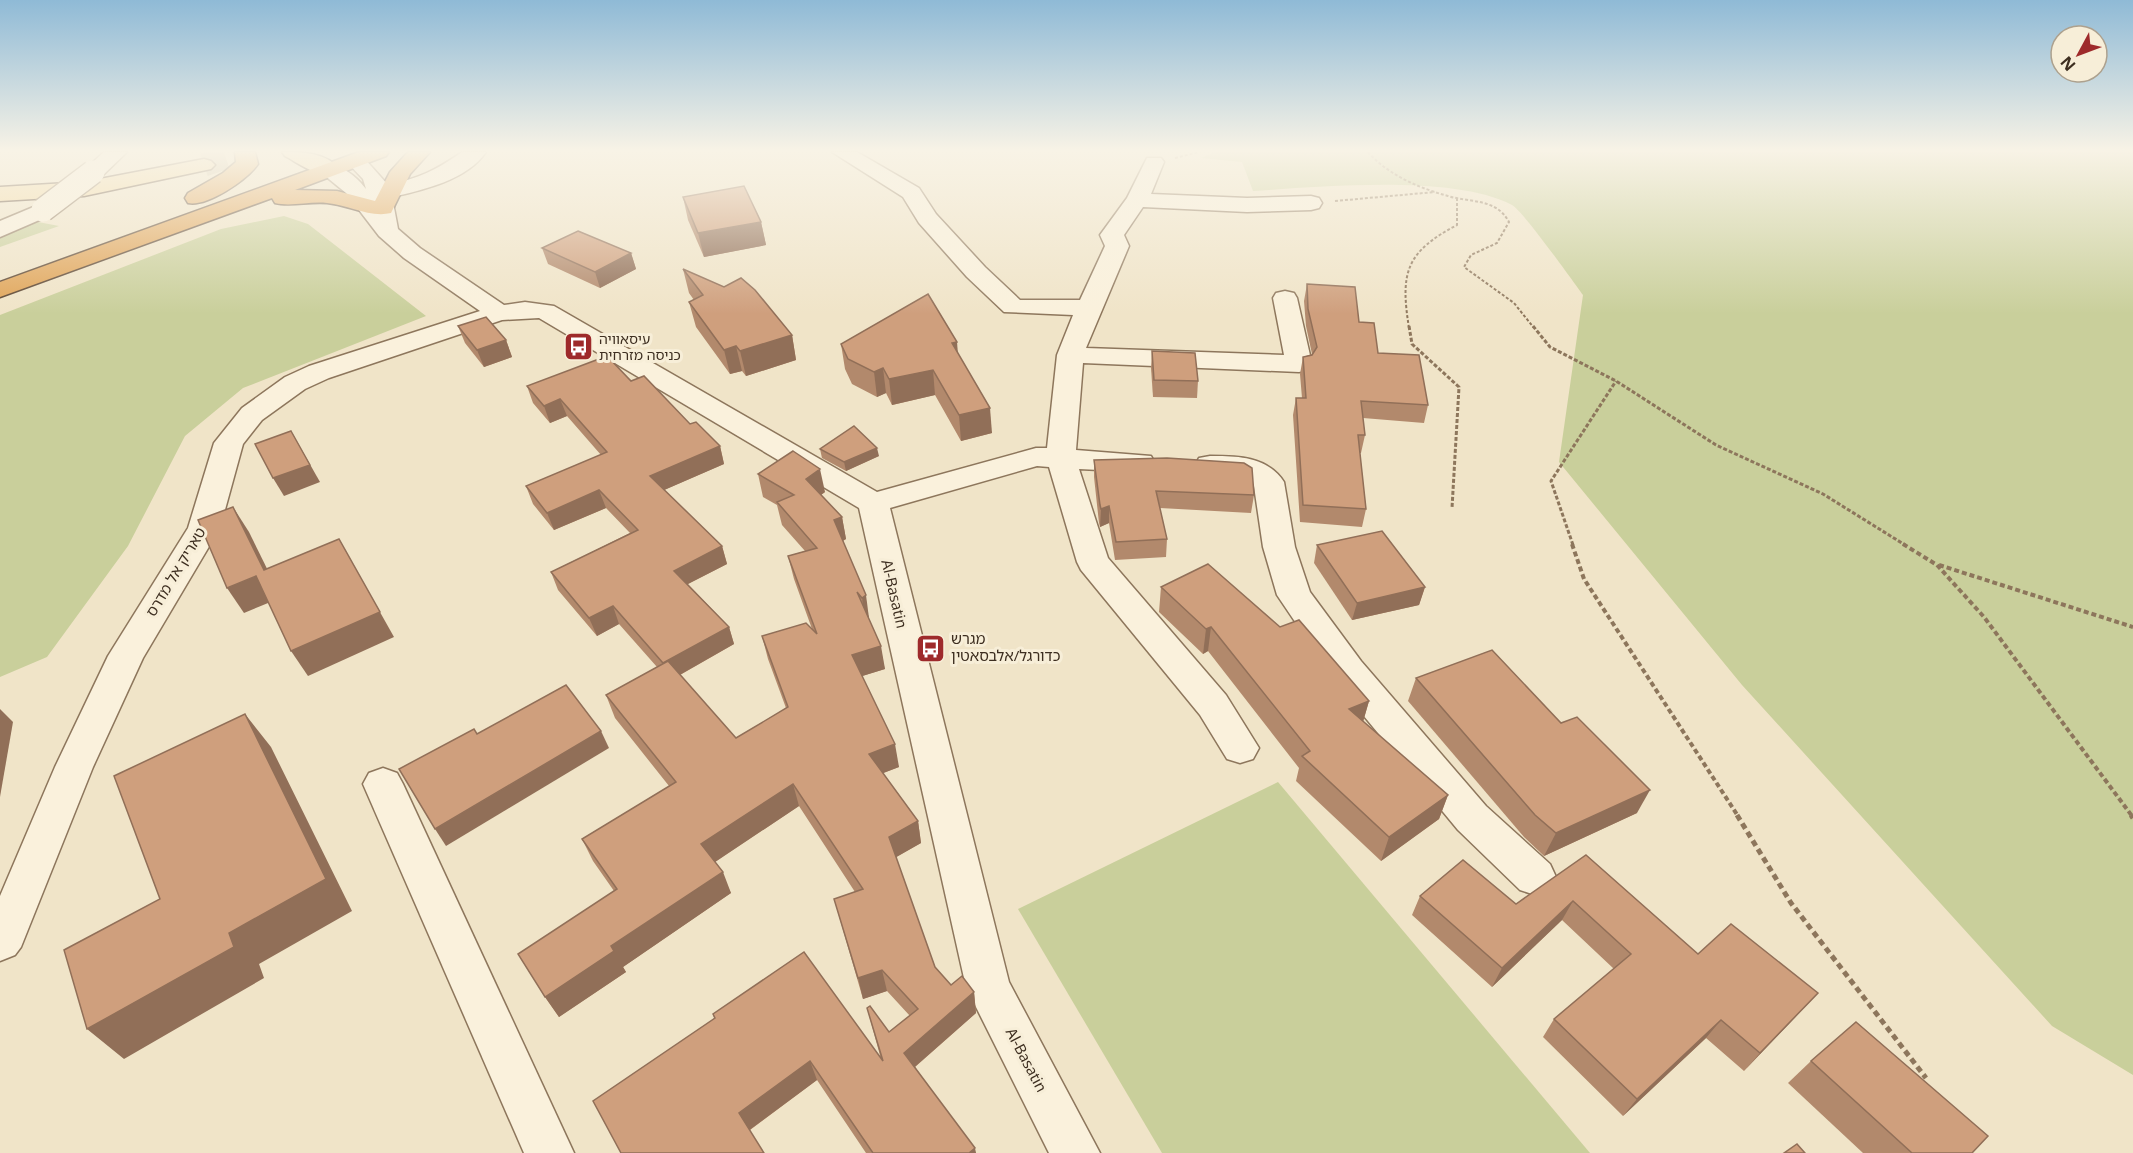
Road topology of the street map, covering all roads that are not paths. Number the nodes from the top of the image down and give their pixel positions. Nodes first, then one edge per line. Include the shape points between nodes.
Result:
1 (49, 206) edge
2 (174, 206) edge
3 (226, 206) edge
4 (244, 206) edge
5 (375, 206) edge
6 (919, 206) edge
7 (1133, 206) edge
8 (216, 211) junction
9 (0, 230) edge
10 (0, 269) edge
11 (0, 290) edge
12 (1285, 298) dead end
13 (1089, 308) junction
14 (500, 313) junction
15 (1070, 355) junction
16 (1061, 458) junction
17 (873, 503) junction
18 (1240, 748) dead end
19 (383, 784) dead end
20 (1535, 877) dead end
21 (0, 941) edge
22 (549, 1153) edge
23 (1075, 1153) edge

1 - 9 street, bridge
2 - 10 highway
3 - 8 highway
4 - 8 highway
5 - 14 street via 412,253
6 - 13 street via 976,272 1013,307
7 - 13 street via 1112,235 1117,246
8 - 11 highway
12 - 15 street via 1299,364
13 - 15 street
14 - 17 street via 545,311
14 - 21 street, טאריק אל מדרס via 319,372 295,383 246,421 229,443 204,528 126,656
15 - 16 street
16 - 17 street via 1035,457
16 - 18 street via 1093,562 1213,705
16 - 20 street via 1245,466 1269,482 1279,548 1294,595 1348,671 1472,818
17 - 23 street, Al-Basatin via 988,987
19 - 22 street

